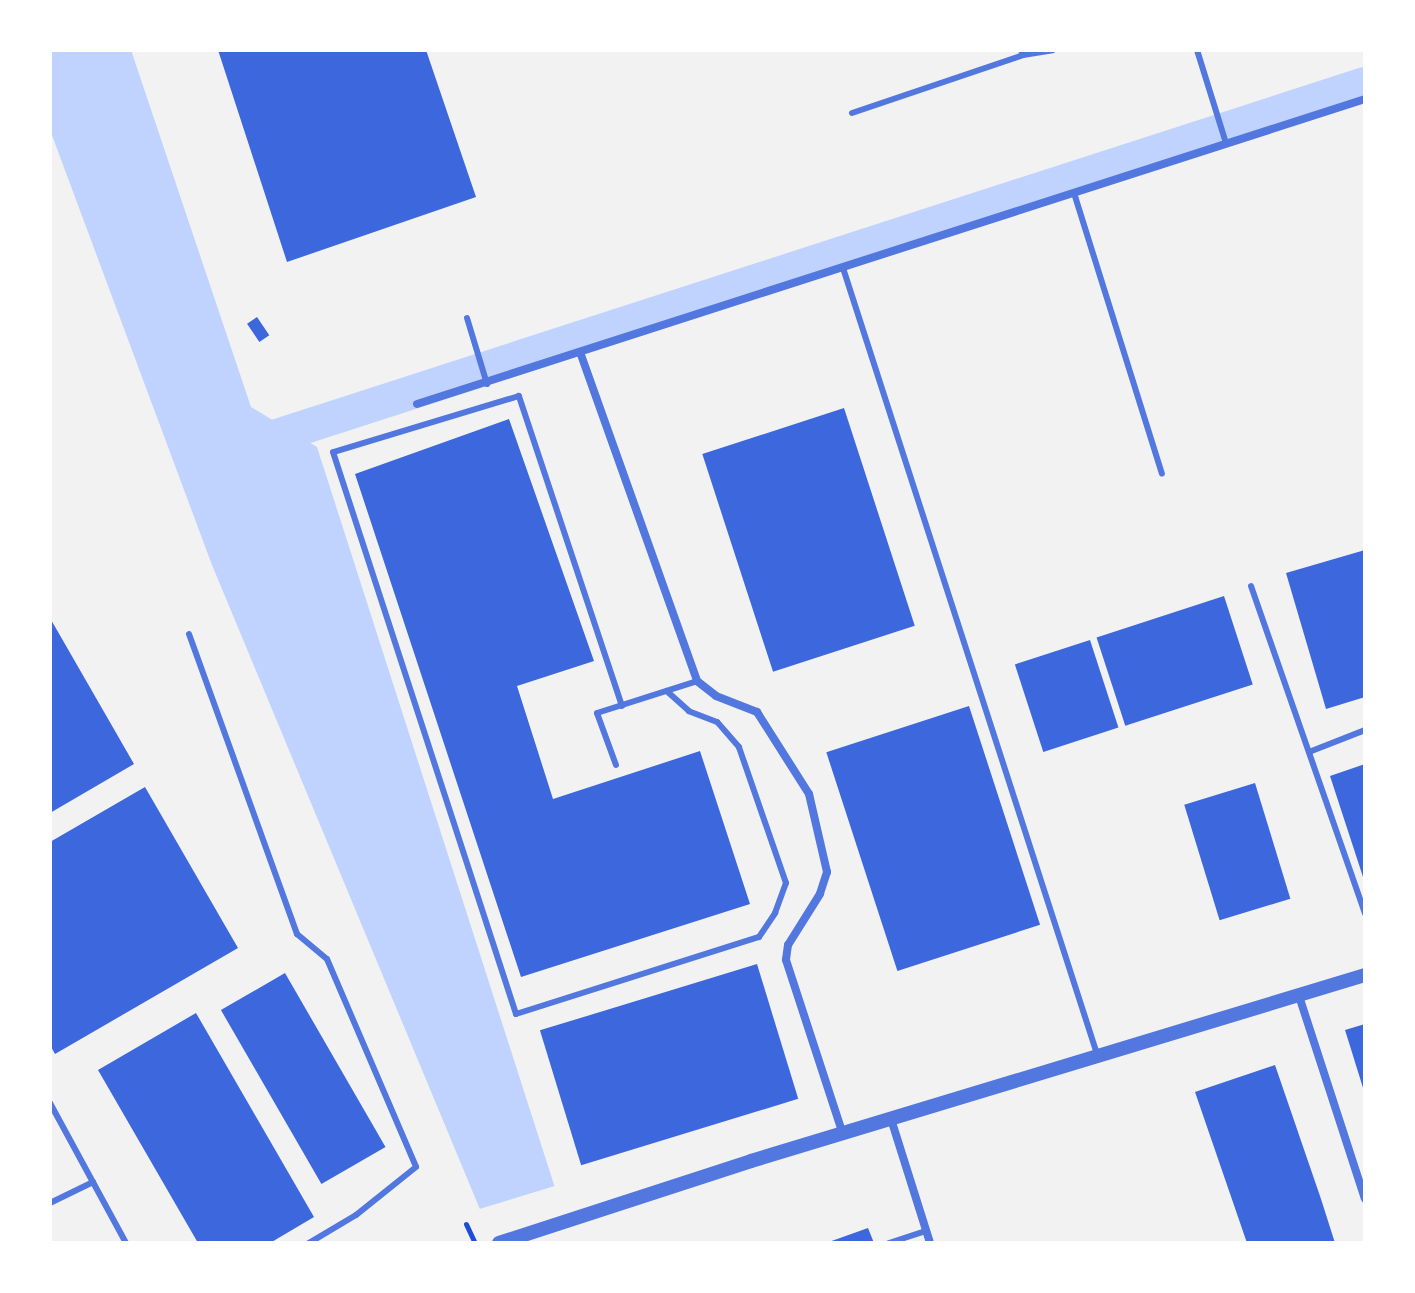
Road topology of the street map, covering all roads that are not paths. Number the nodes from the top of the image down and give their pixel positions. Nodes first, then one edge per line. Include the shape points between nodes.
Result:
1 (1053, 50) edge
2 (1197, 51) edge
3 (1022, 53) edge
4 (1365, 99) edge
5 (852, 113) dead end
6 (1226, 143) junction
7 (1074, 193) junction
8 (843, 268) junction
9 (467, 318) dead end
10 (580, 352) junction
11 (487, 384) junction
12 (417, 404) dead end
13 (1162, 474) dead end
14 (1251, 586) dead end
15 (189, 634) dead end
16 (697, 681) junction
17 (667, 691) junction
18 (622, 706) junction
19 (1365, 730) edge
20 (1309, 752) junction
21 (616, 765) dead end
22 (1365, 914) edge
23 (1365, 975) edge
24 (1299, 996) junction
25 (1098, 1057) junction
26 (50, 1103) edge
27 (891, 1119) junction
28 (843, 1134) junction
29 (93, 1182) junction
30 (1365, 1199) edge
31 (50, 1203) edge
32 (926, 1231) junction
33 (126, 1243) edge
34 (309, 1243) edge
35 (499, 1243) edge
36 (889, 1243) edge
37 (930, 1243) edge

1 - 3 lane
2 - 6 lane
3 - 5 lane
4 - 6 street
6 - 7 street
7 - 8 street
7 - 13 lane
8 - 10 street
8 - 25 lane
9 - 11 lane
10 - 11 street
10 - 16 street
11 - 12 street
14 - 20 lane
15 - 34 lane via 297,934 327,959 416,1167 356,1215
16 - 17 lane
16 - 28 street via 716,696 757,712 809,794 827,872 820,894 788,945 786,960
17 - 18 lane
17 - 18 lane via 689,711 717,722 739,747 786,883 775,913 759,937 516,1014 333,452 519,396
18 - 21 lane via 597,713
19 - 20 lane
20 - 22 lane
23 - 24 street
24 - 25 street
24 - 30 street
25 - 27 street
26 - 29 lane
27 - 28 street
27 - 32 street
28 - 35 street
29 - 31 lane
29 - 33 lane
32 - 36 lane
32 - 37 street

